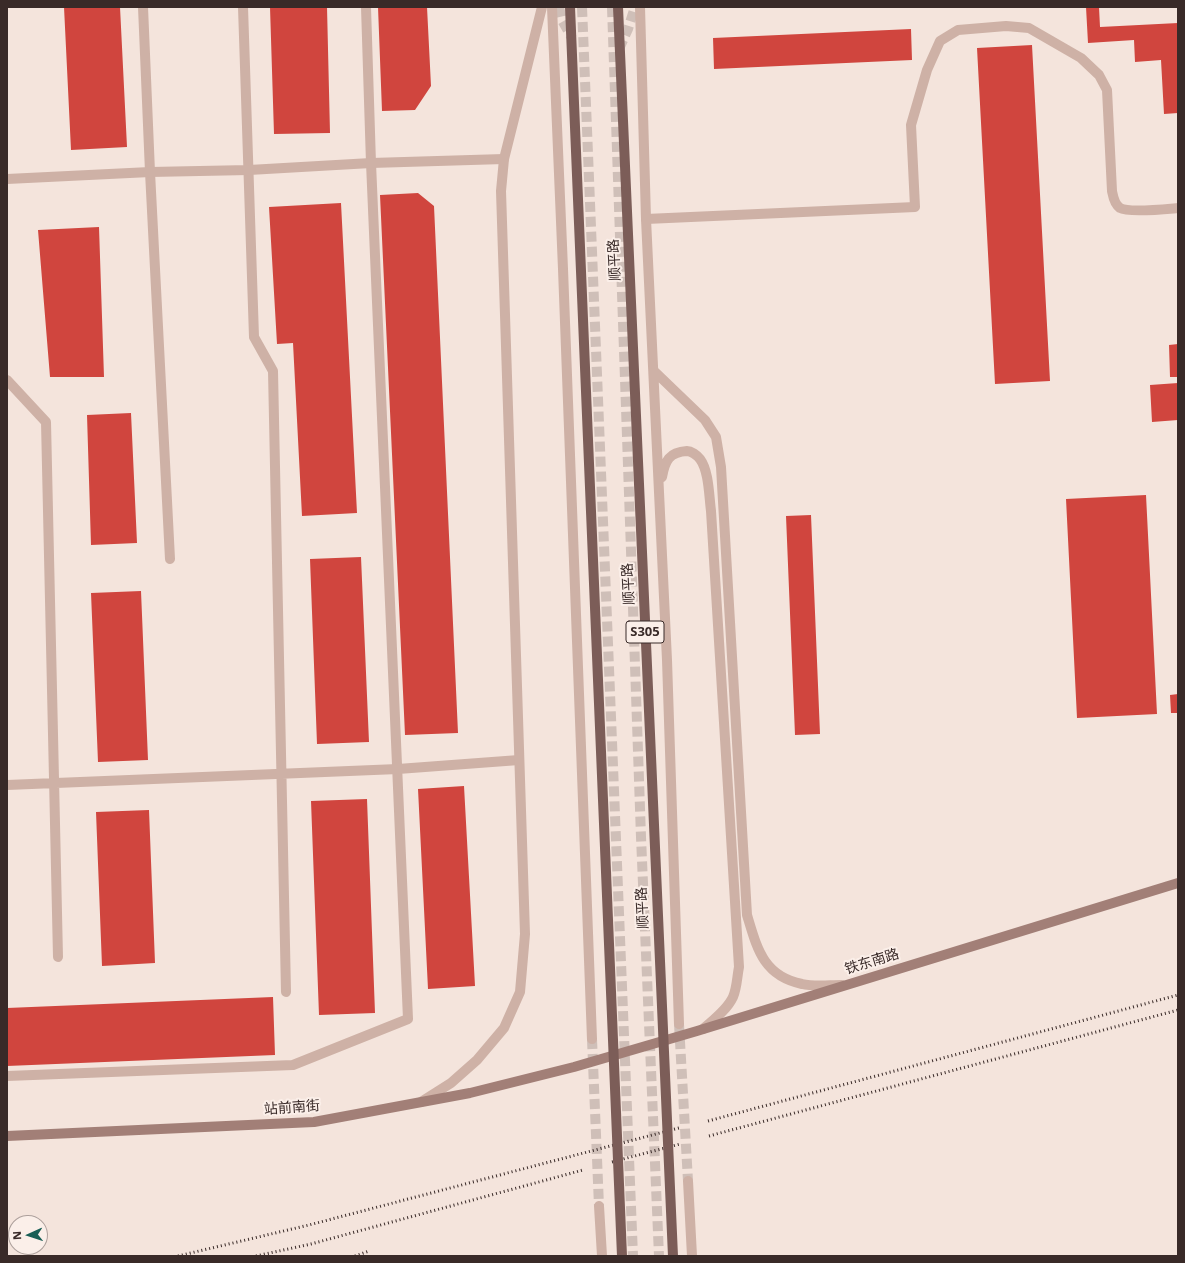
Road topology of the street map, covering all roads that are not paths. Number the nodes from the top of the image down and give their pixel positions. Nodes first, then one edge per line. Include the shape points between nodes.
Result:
1 (143, 7) edge
2 (243, 7) edge
3 (366, 7) edge
4 (542, 7) edge
5 (552, 7) edge
6 (570, 7) edge
7 (618, 7) edge
8 (640, 7) edge
9 (504, 159) junction
10 (371, 163) junction
11 (249, 170) junction
12 (150, 172) junction
13 (7, 179) edge
14 (1178, 208) edge
15 (646, 219) junction
16 (654, 371) junction
17 (7, 380) edge
18 (659, 493) junction
19 (170, 559) dead end
20 (519, 760) junction
21 (398, 769) junction
22 (282, 774) junction
23 (54, 783) junction
24 (7, 785) edge
25 (1178, 883) edge
26 (58, 957) dead end
27 (846, 985) junction
28 (286, 992) dead end
29 (679, 1024) tunnel mouth
30 (703, 1029) junction
31 (592, 1039) tunnel mouth
32 (574, 1067) joint
33 (7, 1076) edge
34 (421, 1102) junction
35 (7, 1136) edge
36 (688, 1180) tunnel mouth
37 (599, 1206) tunnel mouth
38 (602, 1256) edge
39 (622, 1256) edge
40 (673, 1256) edge
41 (692, 1256) edge

1 - 12 street
2 - 11 street
3 - 10 street
4 - 9 street
5 - 31 street
6 - 39 main road, bridge
7 - 40 main road, 顺平路 / S305, bridge
8 - 15 street
9 - 10 street
9 - 20 street via 501,191
10 - 11 street
10 - 21 street
11 - 12 street
11 - 22 street via 254,337 273,371
12 - 13 street
12 - 19 street
14 - 15 street via 1120,208 1114,200 1112,190 1107,90 1099,75 1081,58 1029,28 1006,26 958,30 940,41 927,70 911,125 915,208
15 - 16 street
16 - 18 street
16 - 27 street via 705,420 716,437 721,468 747,915 756,945 767,966 786,980 803,984
17 - 23 street via 46,422
18 - 29 street
18 - 30 street via 664,466 670,456 690,451 700,458 705,469 710,511 738,967 732,998 722,1012
20 - 21 street
20 - 34 street via 525,934 520,992 504,1028 477,1060 451,1083
21 - 22 street
21 - 33 street via 408,1018 292,1064
22 - 23 street
22 - 28 street
23 - 24 street
23 - 26 street
25 - 27 main road, 铁东南路
27 - 30 main road, 铁东南路
30 - 32 main road, 铁东南路
32 - 34 main road, 站前南街 via 470,1093
34 - 35 main road, 站前南街 via 314,1122
36 - 41 street
37 - 38 street

